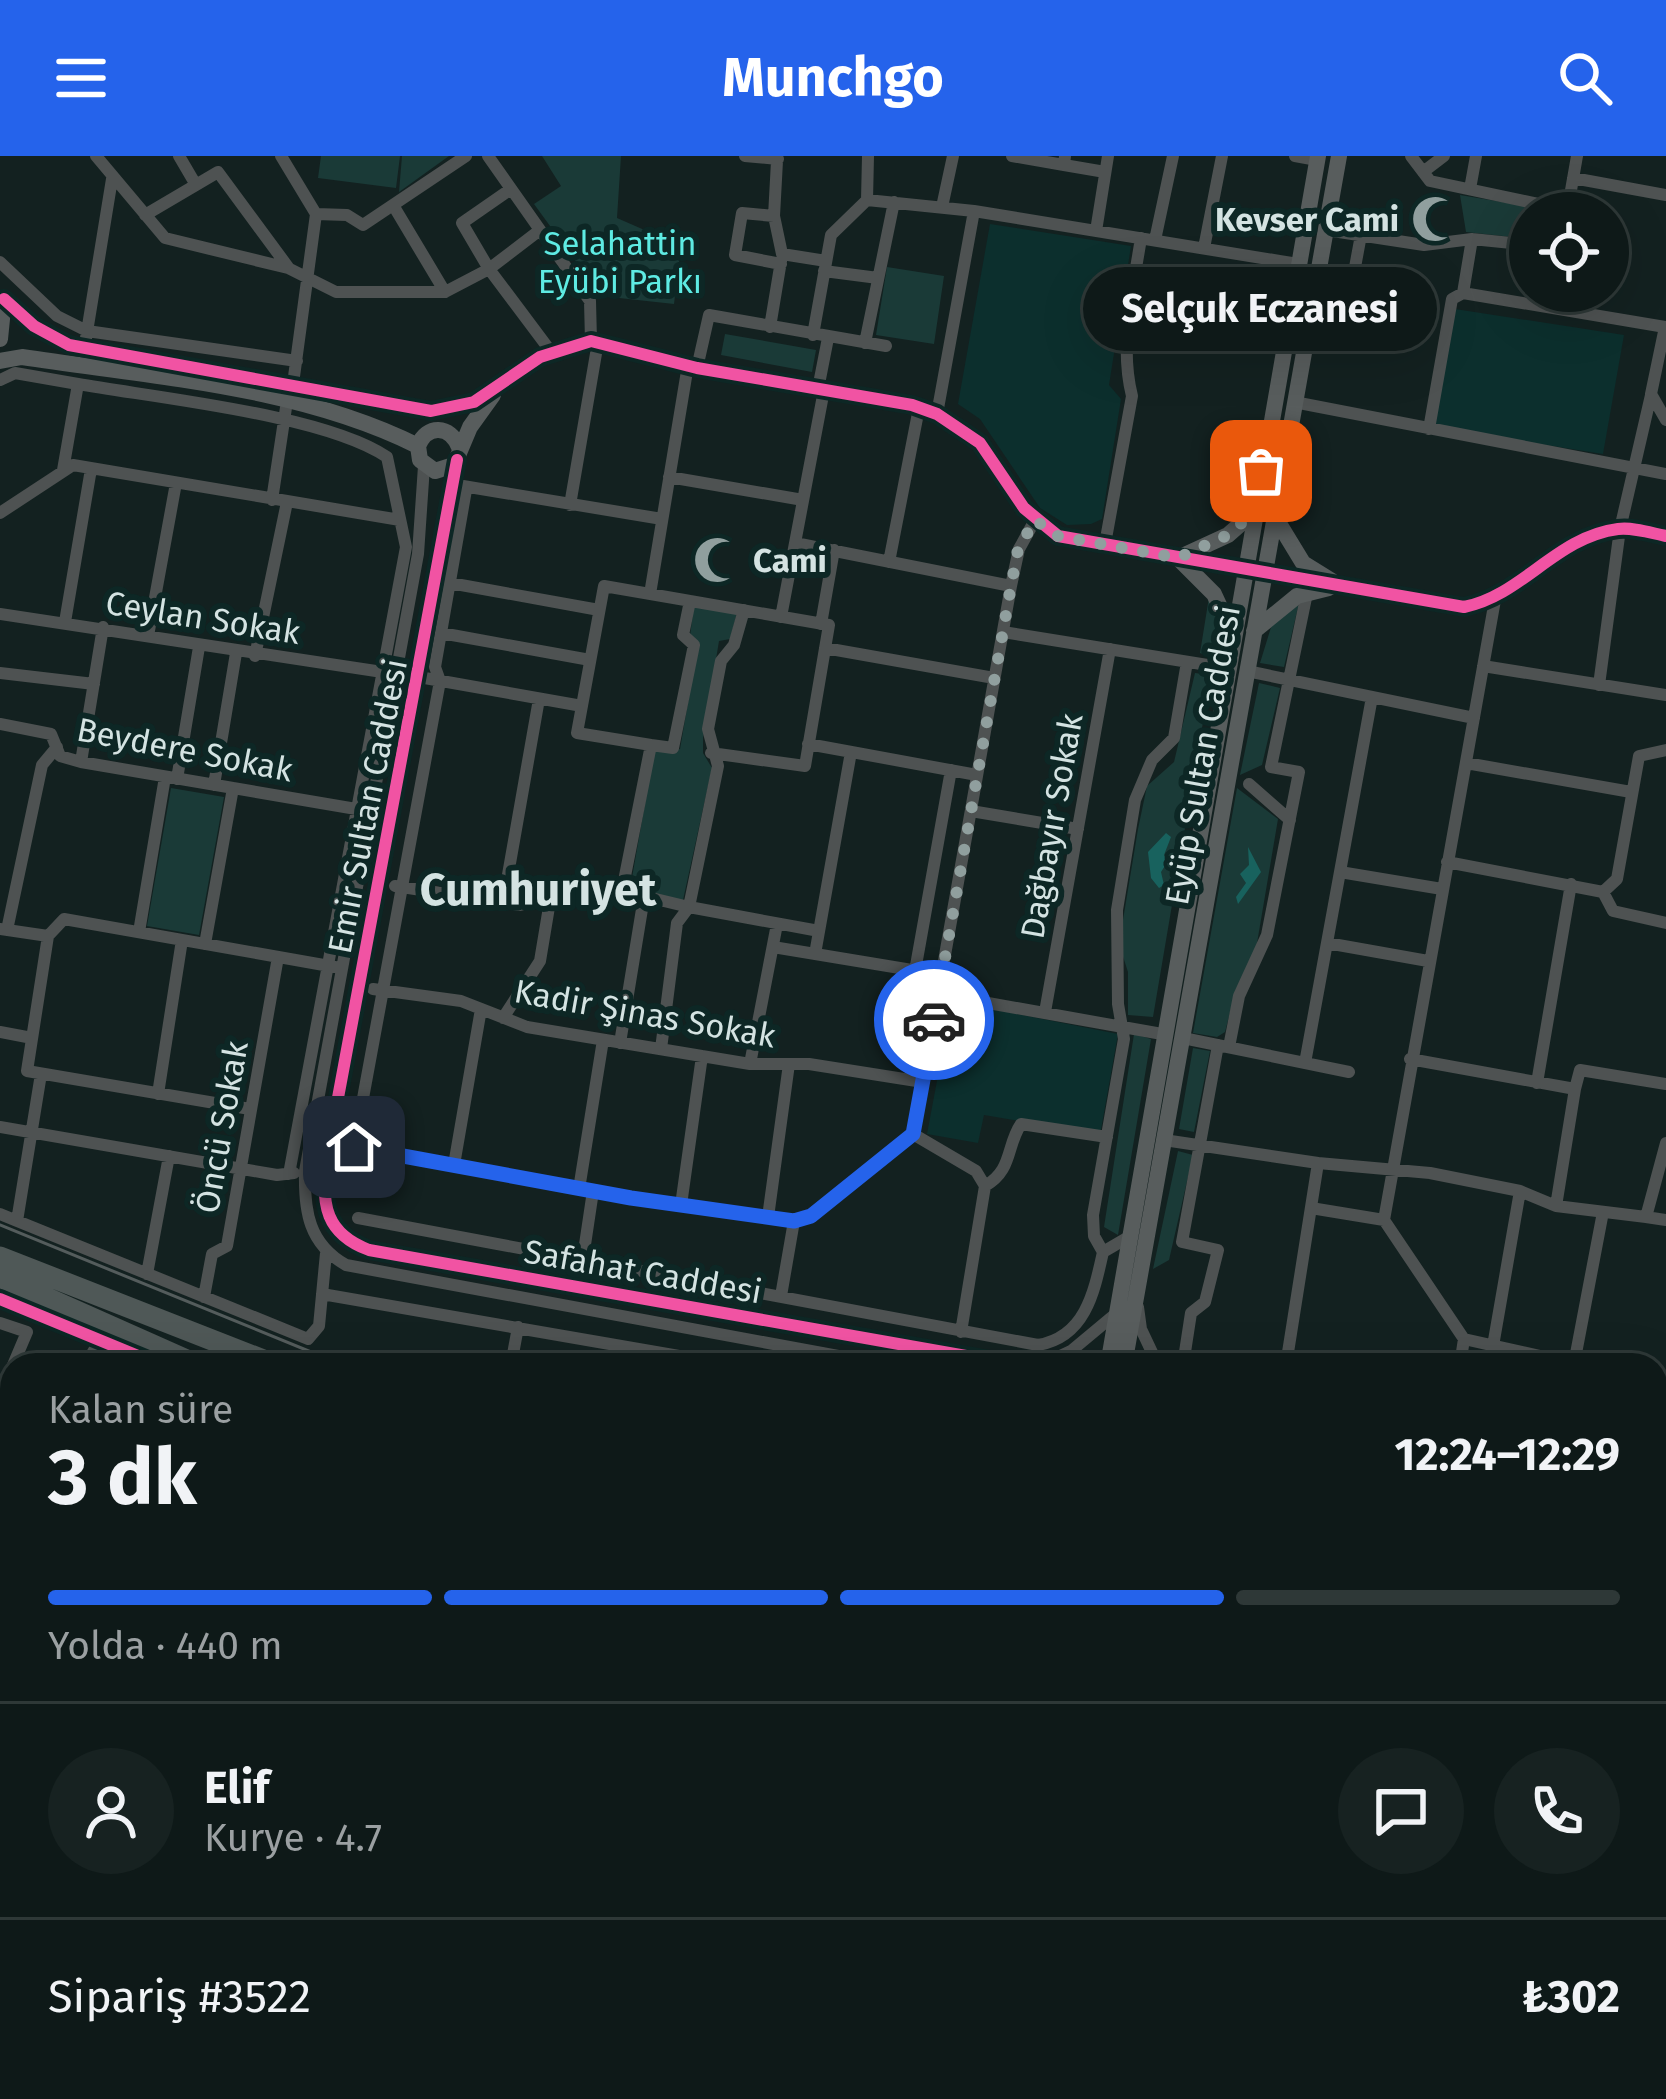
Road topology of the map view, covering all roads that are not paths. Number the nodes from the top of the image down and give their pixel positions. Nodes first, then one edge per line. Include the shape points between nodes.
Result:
1 (96, 156) edge
2 (178, 156) edge
3 (281, 156) edge
4 (466, 156) edge
5 (488, 156) edge
6 (745, 156) edge
7 (867, 156) edge
8 (953, 156) edge
9 (1013, 156) edge
10 (1108, 156) edge
11 (1171, 156) edge
12 (1222, 156) edge
13 (1295, 156) edge
14 (1340, 156) edge
15 (1411, 156) edge
16 (1444, 156) edge
17 (1476, 156) edge
18 (1577, 156) edge
19 (1318, 158) edge
20 (778, 159) edge
21 (1064, 160) edge
22 (1105, 172) junction
23 (1424, 172) junction
24 (1573, 178) junction
25 (112, 179) junction
26 (196, 185) junction
27 (511, 189) junction
28 (1470, 189) junction
29 (1570, 192) edge
30 (1666, 195) edge
31 (1509, 198) edge
32 (867, 200) junction
33 (893, 202) junction
34 (393, 205) junction
35 (942, 207) junction
36 (974, 211) junction
37 (316, 214) junction
38 (145, 215) junction
39 (774, 216) junction
40 (540, 230) junction
41 (1326, 230) junction
42 (1096, 231) junction
43 (1361, 236) junction
44 (1148, 239) junction
45 (1472, 239) junction
46 (1509, 243) edge
47 (1204, 248) junction
48 (782, 259) junction
49 (0, 262) edge
50 (1298, 264) junction
51 (825, 266) junction
52 (288, 268) junction
53 (489, 269) junction
54 (878, 278) junction
55 (310, 279) junction
56 (445, 292) junction
57 (1463, 293) junction
58 (2, 294) edge
59 (1312, 307) junction
60 (1666, 325) edge
61 (770, 327) junction
62 (813, 335) junction
63 (828, 338) junction
64 (0, 339) edge
65 (86, 339) junction
66 (594, 341) junction
67 (865, 343) junction
68 (886, 346) dead end
69 (552, 353) junction
70 (296, 361) junction
71 (0, 362) edge
72 (693, 367) junction
73 (0, 380) edge
74 (78, 384) junction
75 (821, 389) junction
76 (496, 390) junction
77 (290, 393) junction
78 (1651, 394) junction
79 (1294, 402) junction
80 (431, 411) junction
81 (928, 411) junction
82 (1666, 420) edge
83 (284, 421) junction
84 (1429, 429) junction
85 (446, 430) junction
86 (418, 446) junction
87 (424, 466) junction
88 (1636, 466) junction
89 (92, 469) junction
90 (460, 469) junction
91 (63, 470) junction
92 (1666, 474) edge
93 (669, 477) junction
94 (176, 483) junction
95 (803, 500) junction
96 (280, 501) junction
97 (570, 505) junction
98 (0, 513) edge
99 (1253, 513) junction
100 (1274, 515) junction
101 (662, 519) junction
102 (400, 520) junction
103 (1035, 520) junction
104 (1620, 529) junction
105 (1666, 536) edge
106 (795, 542) junction
107 (1105, 544) junction
108 (834, 550) junction
109 (1178, 558) junction
110 (890, 562) junction
111 (1243, 570) junction
112 (1264, 573) junction
113 (450, 584) junction
114 (1011, 586) junction
115 (1343, 587) junction
116 (1307, 592) junction
117 (650, 594) junction
118 (1495, 600) junction
119 (690, 601) junction
120 (599, 610) junction
121 (744, 610) junction
122 (0, 614) edge
123 (781, 617) junction
124 (65, 622) junction
125 (821, 624) junction
126 (103, 627) junction
127 (1253, 631) junction
128 (1003, 632) junction
129 (441, 633) junction
130 (1232, 633) junction
131 (148, 636) junction
132 (199, 647) junction
133 (825, 648) junction
134 (1110, 650) junction
135 (236, 653) junction
136 (255, 656) junction
137 (590, 660) junction
138 (1187, 662) junction
139 (1483, 666) junction
140 (1226, 668) junction
141 (1246, 671) junction
142 (0, 673) edge
143 (389, 673) junction
144 (419, 677) junction
145 (994, 679) junction
146 (1290, 680) junction
147 (440, 681) junction
148 (94, 684) junction
149 (1599, 685) junction
150 (1666, 695) edge
151 (1372, 697) junction
152 (539, 699) junction
153 (582, 706) junction
154 (1474, 718) junction
155 (0, 724) edge
156 (808, 744) junction
157 (651, 745) junction
158 (56, 747) junction
159 (1666, 750) edge
160 (711, 752) junction
161 (850, 752) junction
162 (81, 762) junction
163 (1466, 763) junction
164 (1271, 766) junction
165 (951, 770) junction
166 (977, 775) junction
167 (171, 778) junction
168 (1227, 782) junction
169 (1249, 784) junction
170 (214, 785) junction
171 (233, 788) junction
172 (1631, 792) junction
173 (364, 811) junction
174 (971, 811) junction
175 (1290, 820) junction
176 (1078, 829) junction
177 (1447, 862) junction
178 (1340, 872) junction
179 (380, 884) junction
180 (1571, 884) junction
181 (400, 886) junction
182 (1442, 890) junction
183 (622, 891) junction
184 (1603, 892) junction
185 (644, 896) junction
186 (550, 901) junction
187 (503, 903) junction
188 (689, 908) junction
189 (777, 923) junction
190 (1666, 923) edge
191 (3, 929) edge
192 (818, 931) junction
193 (140, 932) junction
194 (49, 936) junction
195 (182, 940) junction
196 (1327, 943) junction
197 (206, 944) junction
198 (773, 947) junction
199 (814, 954) junction
200 (278, 957) junction
201 (1428, 961) junction
202 (335, 967) junction
203 (915, 971) junction
204 (941, 975) junction
205 (360, 988) junction
206 (379, 990) junction
207 (938, 994) junction
208 (481, 1009) junction
209 (1045, 1012) junction
210 (503, 1018) junction
211 (1123, 1027) junction
212 (0, 1032) edge
213 (1162, 1034) junction
214 (32, 1038) junction
215 (1183, 1038) junction
216 (603, 1040) junction
217 (620, 1043) junction
218 (1224, 1046) junction
219 (661, 1049) junction
220 (702, 1056) junction
221 (1410, 1059) junction
222 (1305, 1063) junction
223 (750, 1064) junction
224 (789, 1064) junction
225 (1349, 1072) dead end
226 (41, 1074) junction
227 (922, 1082) junction
228 (1537, 1083) junction
229 (1666, 1084) edge
230 (1575, 1090) junction
231 (158, 1094) junction
232 (250, 1109) junction
233 (0, 1127) edge
234 (31, 1132) junction
235 (913, 1134) junction
236 (1106, 1137) junction
237 (1164, 1141) junction
238 (1666, 1143) edge
239 (1198, 1146) junction
240 (354, 1147) junction
241 (169, 1156) junction
242 (326, 1162) junction
243 (1318, 1162) junction
244 (454, 1166) junction
245 (239, 1168) junction
246 (305, 1171) junction
247 (1389, 1172) junction
248 (289, 1174) junction
249 (985, 1186) junction
250 (586, 1190) junction
251 (1520, 1191) junction
252 (681, 1205) junction
253 (1556, 1206) junction
254 (1310, 1208) junction
255 (1604, 1212) junction
256 (0, 1214) edge
257 (768, 1217) junction
258 (1646, 1217) junction
259 (358, 1218) dead end
260 (1384, 1220) junction
261 (1666, 1220) edge
262 (17, 1221) junction
263 (794, 1221) junction
264 (1126, 1238) junction
265 (0, 1244) edge
266 (1103, 1252) junction
267 (326, 1253) junction
268 (0, 1257) edge
269 (583, 1258) junction
270 (147, 1274) junction
271 (0, 1281) edge
272 (322, 1294) junction
273 (1136, 1294) junction
274 (781, 1296) junction
275 (109, 1297) junction
276 (204, 1297) junction
277 (1113, 1316) junction
278 (0, 1322) edge
279 (109, 1325) junction
280 (518, 1328) junction
281 (961, 1332) junction
282 (1464, 1339) junction
283 (1492, 1346) junction
284 (18, 1353) edge
285 (93, 1353) edge
286 (171, 1353) edge
287 (247, 1353) edge
288 (513, 1353) edge
289 (662, 1353) edge
290 (786, 1353) edge
291 (950, 1353) edge
292 (1067, 1353) edge
293 (1109, 1353) edge
294 (1126, 1353) edge
295 (1152, 1353) edge
296 (1185, 1353) edge
297 (1288, 1353) edge
298 (1462, 1353) edge
299 (1525, 1353) edge
300 (1579, 1353) edge

1 - 25 street
2 - 26 street
3 - 37 street
4 - 34 street
5 - 27 street
6 - 20 street
7 - 32 street
8 - 35 street
9 - 21 street
10 - 22 street
11 - 44 street
12 - 47 street
13 - 19 street
14 - 41 street, Eyüp Sultan Caddesi
15 - 23 street
16 - 23 street
17 - 28 street
18 - 24 street
19 - 50 street, Eyüp Sultan Caddesi
20 - 39 street
21 - 22 street
22 - 42 street
23 - 28 street via 1430,181
24 - 29 street
24 - 30 street
25 - 38 street
25 - 65 street
26 - 38 street
26 - 52 street via 218,172
27 - 40 street
27 - 53 street via 462,223
28 - 31 street
32 - 33 street
32 - 51 street via 830,235
33 - 35 street
33 - 54 street
34 - 37 street via 362,225 347,215
34 - 56 street
35 - 36 street
36 - 42 street
36 - 81 street
37 - 55 street
38 - 52 street via 165,238
39 - 48 street
39 - 48 street via 742,213 735,255
40 - 53 street
40 - 66 street via 590,301
41 - 43 street
41 - 59 street, Eyüp Sultan Caddesi
42 - 44 street
43 - 45 street via 1424,244
43 - 59 street via 1348,305
44 - 47 street
44 - 107 street via 1128,319 1132,396
45 - 46 street
45 - 57 street
47 - 50 street
48 - 51 street
48 - 61 street
49 - 65 street
50 - 99 street, Eyüp Sultan Caddesi
51 - 54 street
51 - 62 street
52 - 55 street
53 - 56 street
53 - 69 street
54 - 67 street
55 - 56 street via 336,292
55 - 70 street
57 - 60 street
57 - 84 street via 1452,299
58 - 64 street
58 - 65 street via 34,326
59 - 79 street, Eyüp Sultan Caddesi
60 - 78 street
61 - 62 street
61 - 72 street via 709,315
62 - 63 street
63 - 67 street
63 - 75 street
65 - 70 street
65 - 77 street
66 - 69 street
66 - 72 street
66 - 97 street
67 - 68 street
69 - 76 street
70 - 77 street
71 - 77 street via 22,357
72 - 75 street
72 - 93 street
73 - 74 street via 15,373
74 - 83 street
74 - 91 street
75 - 81 street
75 - 95 street
76 - 80 street
76 - 90 street
77 - 80 street
77 - 83 street
77 - 86 street
78 - 82 street
78 - 88 street
79 - 84 street
79 - 100 street, Eyüp Sultan Caddesi
80 - 85 street
81 - 103 street via 980,443
81 - 110 street
83 - 96 street
83 - 102 street via 364,441 387,457
84 - 88 street
85 - 86 street via 431,430
85 - 90 street
86 - 87 street
87 - 90 street
87 - 143 street, Emir Sultan Caddesi via 418,554
88 - 92 street
88 - 104 street
89 - 91 street
89 - 94 street
89 - 124 street
90 - 97 street
90 - 113 street
90 - 144 street, Emir Sultan Caddesi
91 - 98 street
93 - 95 street
93 - 101 street
94 - 96 street
94 - 131 street
95 - 106 street
96 - 102 street
96 - 136 street
97 - 101 street
99 - 109 street via 1228,535
99 - 111 street, Eyüp Sultan Caddesi
100 - 112 street, Eyüp Sultan Caddesi
100 - 115 street via 1303,563
101 - 117 street
102 - 143 street via 406,547
103 - 107 street via 1058,536
103 - 114 street via 1018,549
104 - 105 street
104 - 118 street via 1570,544
104 - 149 street
106 - 108 street
106 - 123 street
107 - 109 street
108 - 110 street
108 - 125 street
109 - 111 street
109 - 130 street via 1214,594
110 - 114 street
111 - 112 street
111 - 130 street, Eyüp Sultan Caddesi
112 - 115 street
112 - 127 street, Eyüp Sultan Caddesi
113 - 120 street
113 - 129 street
114 - 128 street
115 - 116 street
115 - 118 street via 1464,607
116 - 127 street
116 - 146 street
117 - 119 street
117 - 120 street via 604,586
118 - 139 street
119 - 121 street
119 - 157 street via 683,635 694,645 673,748
120 - 137 street
121 - 123 street
121 - 160 street via 721,662
122 - 124 street, Ceylan Sokak
123 - 125 street
124 - 126 street, Ceylan Sokak
125 - 133 street via 829,625
126 - 131 street, Ceylan Sokak
126 - 148 street
127 - 141 street, Eyüp Sultan Caddesi
128 - 134 street
128 - 145 street
129 - 137 street
129 - 147 street
130 - 140 street, Eyüp Sultan Caddesi
131 - 132 street, Ceylan Sokak
132 - 135 street, Ceylan Sokak
132 - 167 street
133 - 145 street
133 - 156 street
134 - 138 street
134 - 176 street, Dağbayır Sokak
135 - 136 street, Ceylan Sokak
135 - 170 street
136 - 143 street, Ceylan Sokak
137 - 153 street
138 - 140 street
138 - 211 street via 1174,738 1152,760 1135,800 1117,910
139 - 149 street
139 - 154 street
140 - 213 street, Eyüp Sultan Caddesi
141 - 146 street
141 - 168 street, Eyüp Sultan Caddesi
142 - 148 street
143 - 173 street, Emir Sultan Caddesi
144 - 147 street
144 - 179 street, Emir Sultan Caddesi
145 - 166 street
146 - 151 street
146 - 164 street
147 - 152 street
147 - 181 street
148 - 162 street
149 - 150 street
151 - 154 street
151 - 178 street
152 - 153 street
152 - 187 street
153 - 157 street via 577,733
154 - 163 street
155 - 158 street, Beydere Sokak via 51,734
156 - 160 street via 805,766
156 - 161 street
157 - 183 street
158 - 162 street, Beydere Sokak
158 - 191 street via 42,766
159 - 172 street via 1640,756
160 - 188 street via 718,766
161 - 165 street
161 - 192 street
162 - 167 street, Beydere Sokak
163 - 172 street
163 - 177 street
164 - 169 street
164 - 175 street via 1299,772
165 - 166 street
165 - 203 street
166 - 174 street
167 - 170 street, Beydere Sokak
167 - 193 street
168 - 169 street
168 - 215 street, Eyüp Sultan Caddesi
169 - 175 street
170 - 171 street, Beydere Sokak
171 - 173 street, Beydere Sokak
171 - 197 street
172 - 184 street via 1617,879
173 - 202 street, Emir Sultan Caddesi
174 - 176 street
174 - 204 street
175 - 218 street via 1267,935
176 - 209 street, Dağbayır Sokak
177 - 180 street
177 - 182 street
178 - 182 street
178 - 196 street
179 - 181 street
179 - 205 street, Emir Sultan Caddesi
180 - 184 street
180 - 228 street
181 - 187 street
181 - 206 street
182 - 201 street
183 - 185 street
183 - 186 street
184 - 190 street via 1612,911
185 - 188 street
185 - 217 street
186 - 187 street
186 - 210 street via 540,961
188 - 189 street
188 - 219 street via 677,923
189 - 192 street
189 - 198 street
191 - 194 street
192 - 199 street
193 - 194 street via 64,919
193 - 195 street
194 - 214 street
195 - 197 street
195 - 231 street
196 - 201 street
196 - 222 street
197 - 200 street
198 - 199 street
198 - 223 street
199 - 203 street
200 - 202 street
200 - 232 street, Öncü Sokak
201 - 221 street
202 - 246 street, Emir Sultan Caddesi
202 - 248 street
203 - 204 street
204 - 207 street
205 - 206 street, Kadir Şinas Sokak
205 - 242 street, Emir Sultan Caddesi
206 - 208 street, Kadir Şinas Sokak
206 - 240 street
207 - 209 street
207 - 227 street
208 - 210 street, Kadir Şinas Sokak
208 - 244 street
209 - 211 street
210 - 216 street, Kadir Şinas Sokak
211 - 213 street
211 - 236 street
212 - 214 street
213 - 264 street, Eyüp Sultan Caddesi
214 - 226 street via 27,1071
215 - 218 street
215 - 237 street, Eyüp Sultan Caddesi
216 - 217 street, Kadir Şinas Sokak
216 - 250 street
217 - 219 street, Kadir Şinas Sokak
218 - 222 street
218 - 239 street
219 - 220 street, Kadir Şinas Sokak
220 - 223 street, Kadir Şinas Sokak
220 - 252 street
221 - 228 street
221 - 247 street
222 - 225 street
223 - 224 street, Kadir Şinas Sokak
224 - 227 street, Kadir Şinas Sokak
224 - 257 street
226 - 231 street
226 - 234 street
227 - 235 street
228 - 230 street
229 - 230 street via 1580,1070
230 - 253 street
231 - 232 street
232 - 245 street, Öncü Sokak
233 - 234 street
234 - 241 street
234 - 262 street
235 - 249 street via 976,1171
235 - 263 street
236 - 249 street via 1022,1124 1000,1178
236 - 266 street via 1093,1215
237 - 239 street
237 - 273 street, Eyüp Sultan Caddesi
238 - 258 street
239 - 243 street
239 - 296 street via 1182,1242 1218,1250 1205,1302 1191,1313
240 - 242 street
240 - 244 street
241 - 245 street
241 - 270 street
242 - 246 street
242 - 291 street, Safahat Caddesi via 326,1212 335,1231 369,1250
243 - 247 street
243 - 254 street
244 - 250 street
245 - 248 street
245 - 276 street, Öncü Sokak via 227,1246 212,1254
246 - 248 street
246 - 267 street via 308,1218
247 - 251 street
247 - 260 street
249 - 281 street
250 - 252 street
250 - 269 street
251 - 253 street
251 - 283 street
252 - 257 street
253 - 255 street
254 - 260 street
254 - 297 street
255 - 258 street
255 - 300 street
256 - 262 street
257 - 263 street
258 - 261 street
259 - 269 street
260 - 282 street
262 - 270 street
263 - 274 street
264 - 266 street
264 - 277 street, Eyüp Sultan Caddesi
265 - 275 highway
266 - 281 street via 1094,1295 1059,1341
267 - 272 street
267 - 290 street, Safahat Caddesi via 346,1264
268 - 275 highway
269 - 274 street
270 - 276 street
271 - 279 highway
272 - 276 street via 319,1326 308,1339
272 - 280 street
273 - 294 street, Eyüp Sultan Caddesi
273 - 295 street
274 - 281 street
275 - 287 highway
277 - 292 street
277 - 293 street, Eyüp Sultan Caddesi
278 - 284 street via 27,1332
279 - 285 street
279 - 286 highway
280 - 288 street
280 - 289 street
282 - 283 street
282 - 298 street
283 - 299 street

